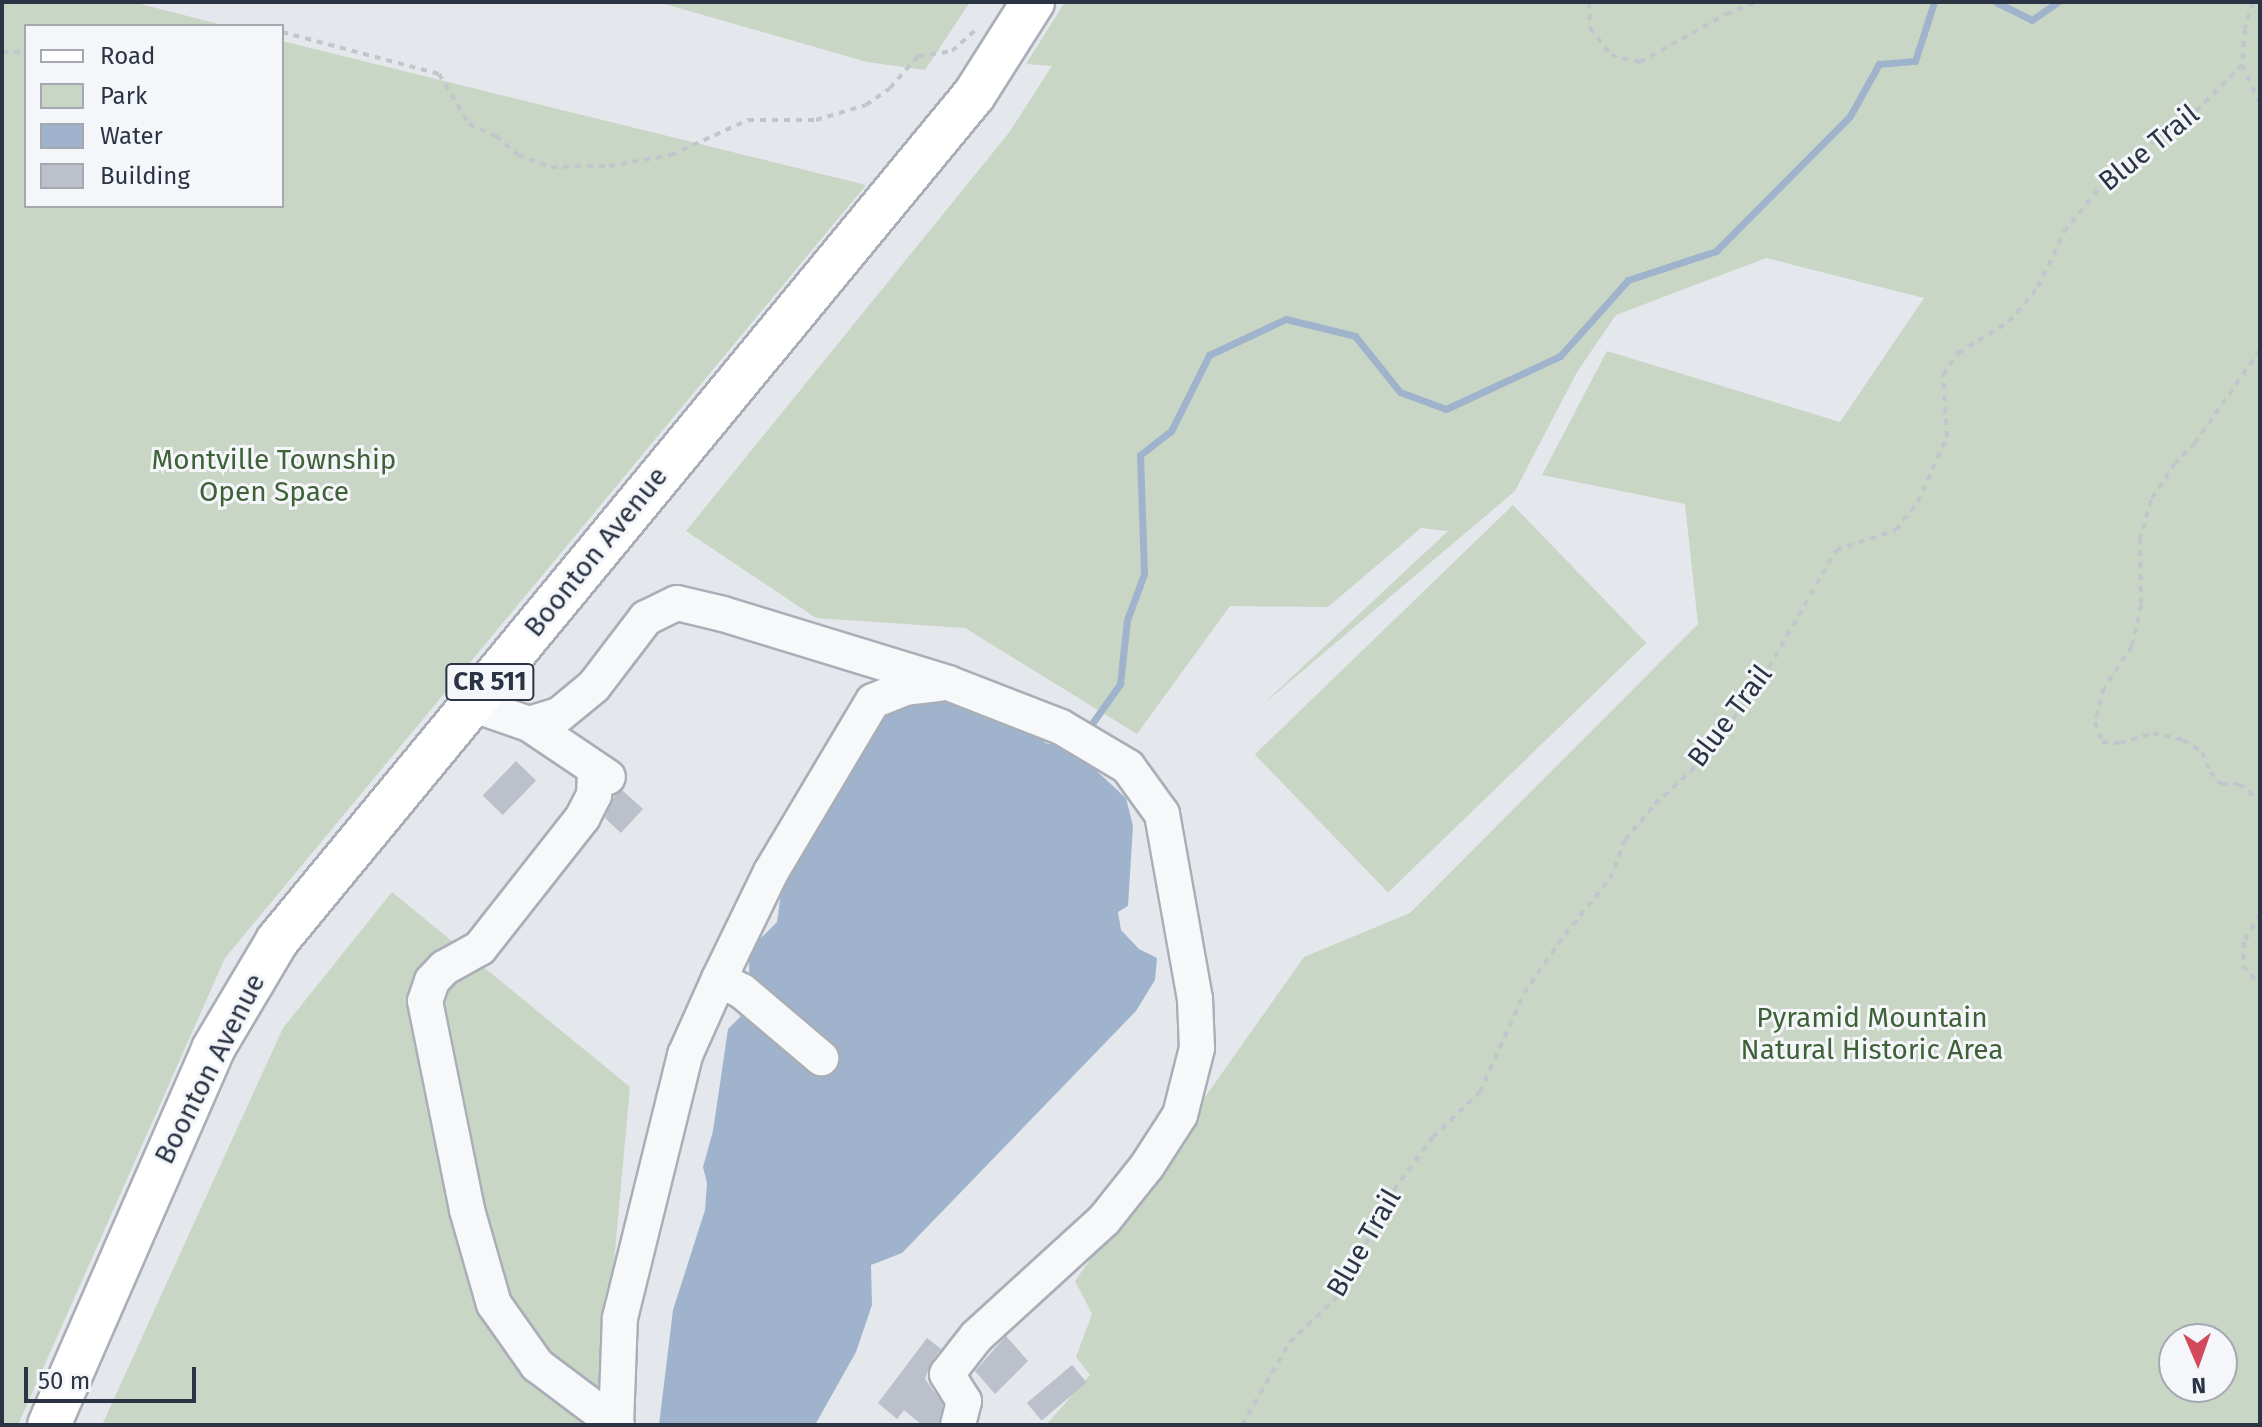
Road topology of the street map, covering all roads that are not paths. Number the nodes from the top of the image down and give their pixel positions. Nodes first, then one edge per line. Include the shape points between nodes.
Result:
1 (1033, 2) edge
2 (948, 683) junction
3 (471, 704) junction
4 (529, 724) junction
5 (730, 985) junction
6 (816, 1052) dead end
7 (49, 1425) edge
8 (617, 1425) edge
9 (958, 1425) edge

1 - 3 main road, Boonton Avenue / CR 511 via 974,95
2 - 4 lane via 677,603 646,618 594,686 559,715
2 - 5 lane via 906,688 873,701 771,872
2 - 9 lane via 1061,727 1108,752 1128,767 1162,814 1195,999 1197,1048 1180,1115 1147,1166 1104,1220 976,1337 947,1374 964,1401
3 - 4 lane
3 - 7 main road, Boonton Avenue / CR 511 via 324,879 253,977 213,1049
4 - 8 lane via 601,773 594,795 583,817 480,948 444,968 425,1001 467,1210 494,1304 537,1365
5 - 6 lane
5 - 8 lane via 685,1055 620,1318

